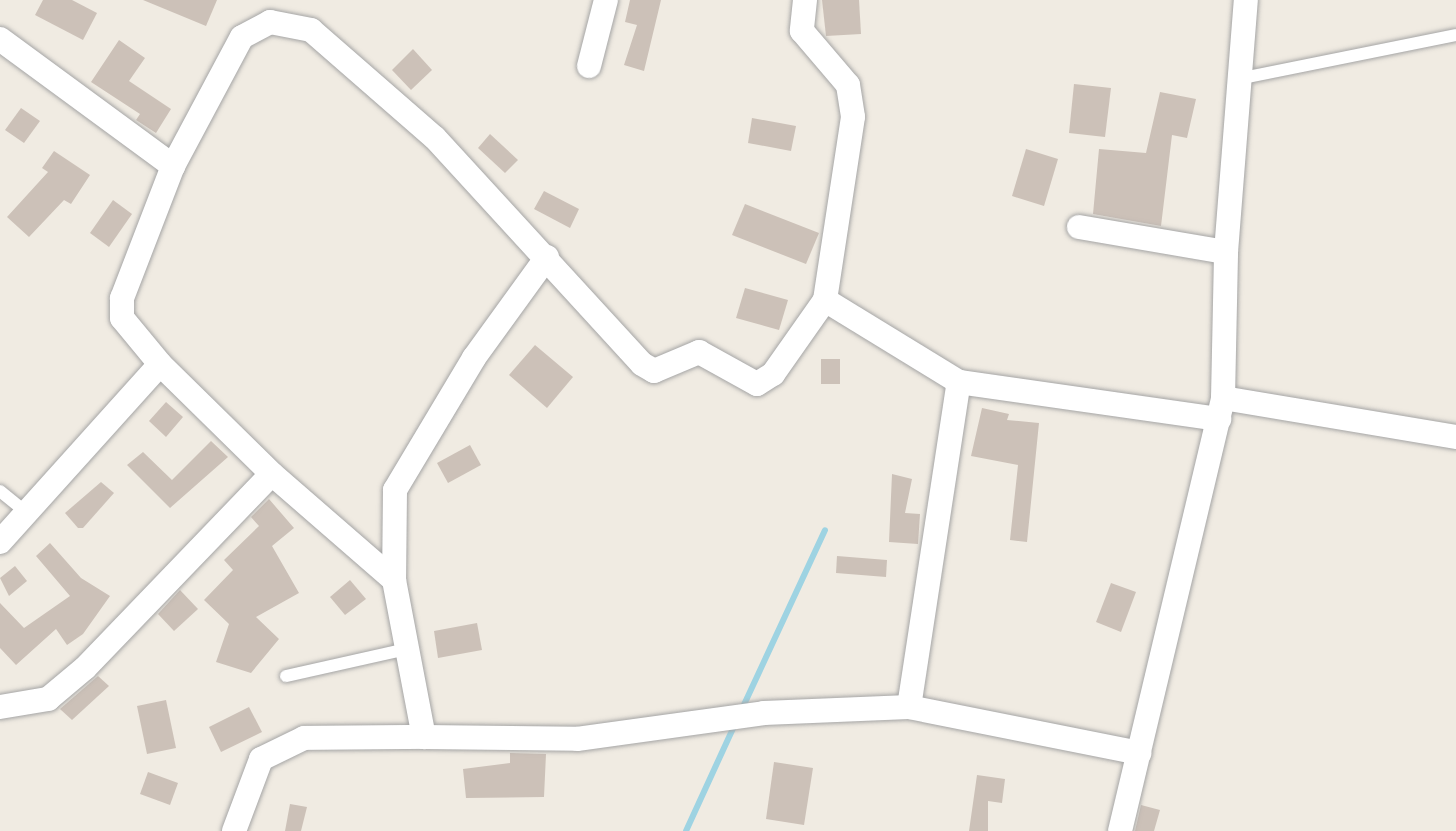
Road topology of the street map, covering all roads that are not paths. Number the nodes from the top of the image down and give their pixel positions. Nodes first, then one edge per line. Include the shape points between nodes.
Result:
1 (606, 0) edge
2 (805, 0) edge
3 (1246, 0) edge
4 (1456, 35) edge
5 (0, 39) edge
6 (589, 66) dead end
7 (1243, 78) junction
8 (173, 166) junction
9 (1079, 228) dead end
10 (1226, 252) junction
11 (547, 257) junction
12 (825, 300) junction
13 (160, 364) junction
14 (959, 382) junction
15 (1221, 408) junction
16 (1456, 437) edge
17 (272, 474) junction
18 (0, 491) edge
19 (27, 513) junction
20 (0, 541) edge
21 (394, 580) junction
22 (407, 649) junction
23 (286, 676) dead end
24 (0, 707) edge
25 (909, 707) junction
26 (424, 737) junction
27 (1139, 753) junction
28 (234, 831) edge
29 (1120, 831) edge

1 - 6 street
2 - 12 street via 802,31 848,85 853,117
3 - 7 street
4 - 7 lane
5 - 8 street
7 - 10 street
8 - 11 street via 242,37 255,26 290,23 311,30 435,138
8 - 13 street via 122,298 122,318
9 - 10 street
10 - 15 street
11 - 12 street via 642,365 654,371 699,352 757,384 773,374
11 - 21 street via 474,358 395,490
12 - 14 street
13 - 17 street
13 - 19 street
14 - 15 street
14 - 25 street
15 - 16 street
15 - 27 street
17 - 21 street
17 - 24 street via 85,668 48,699
18 - 19 lane
19 - 20 street
21 - 22 street
22 - 23 lane
22 - 26 street
25 - 26 street via 764,713 577,739
25 - 27 street
26 - 28 street via 304,738 261,759
27 - 29 street

